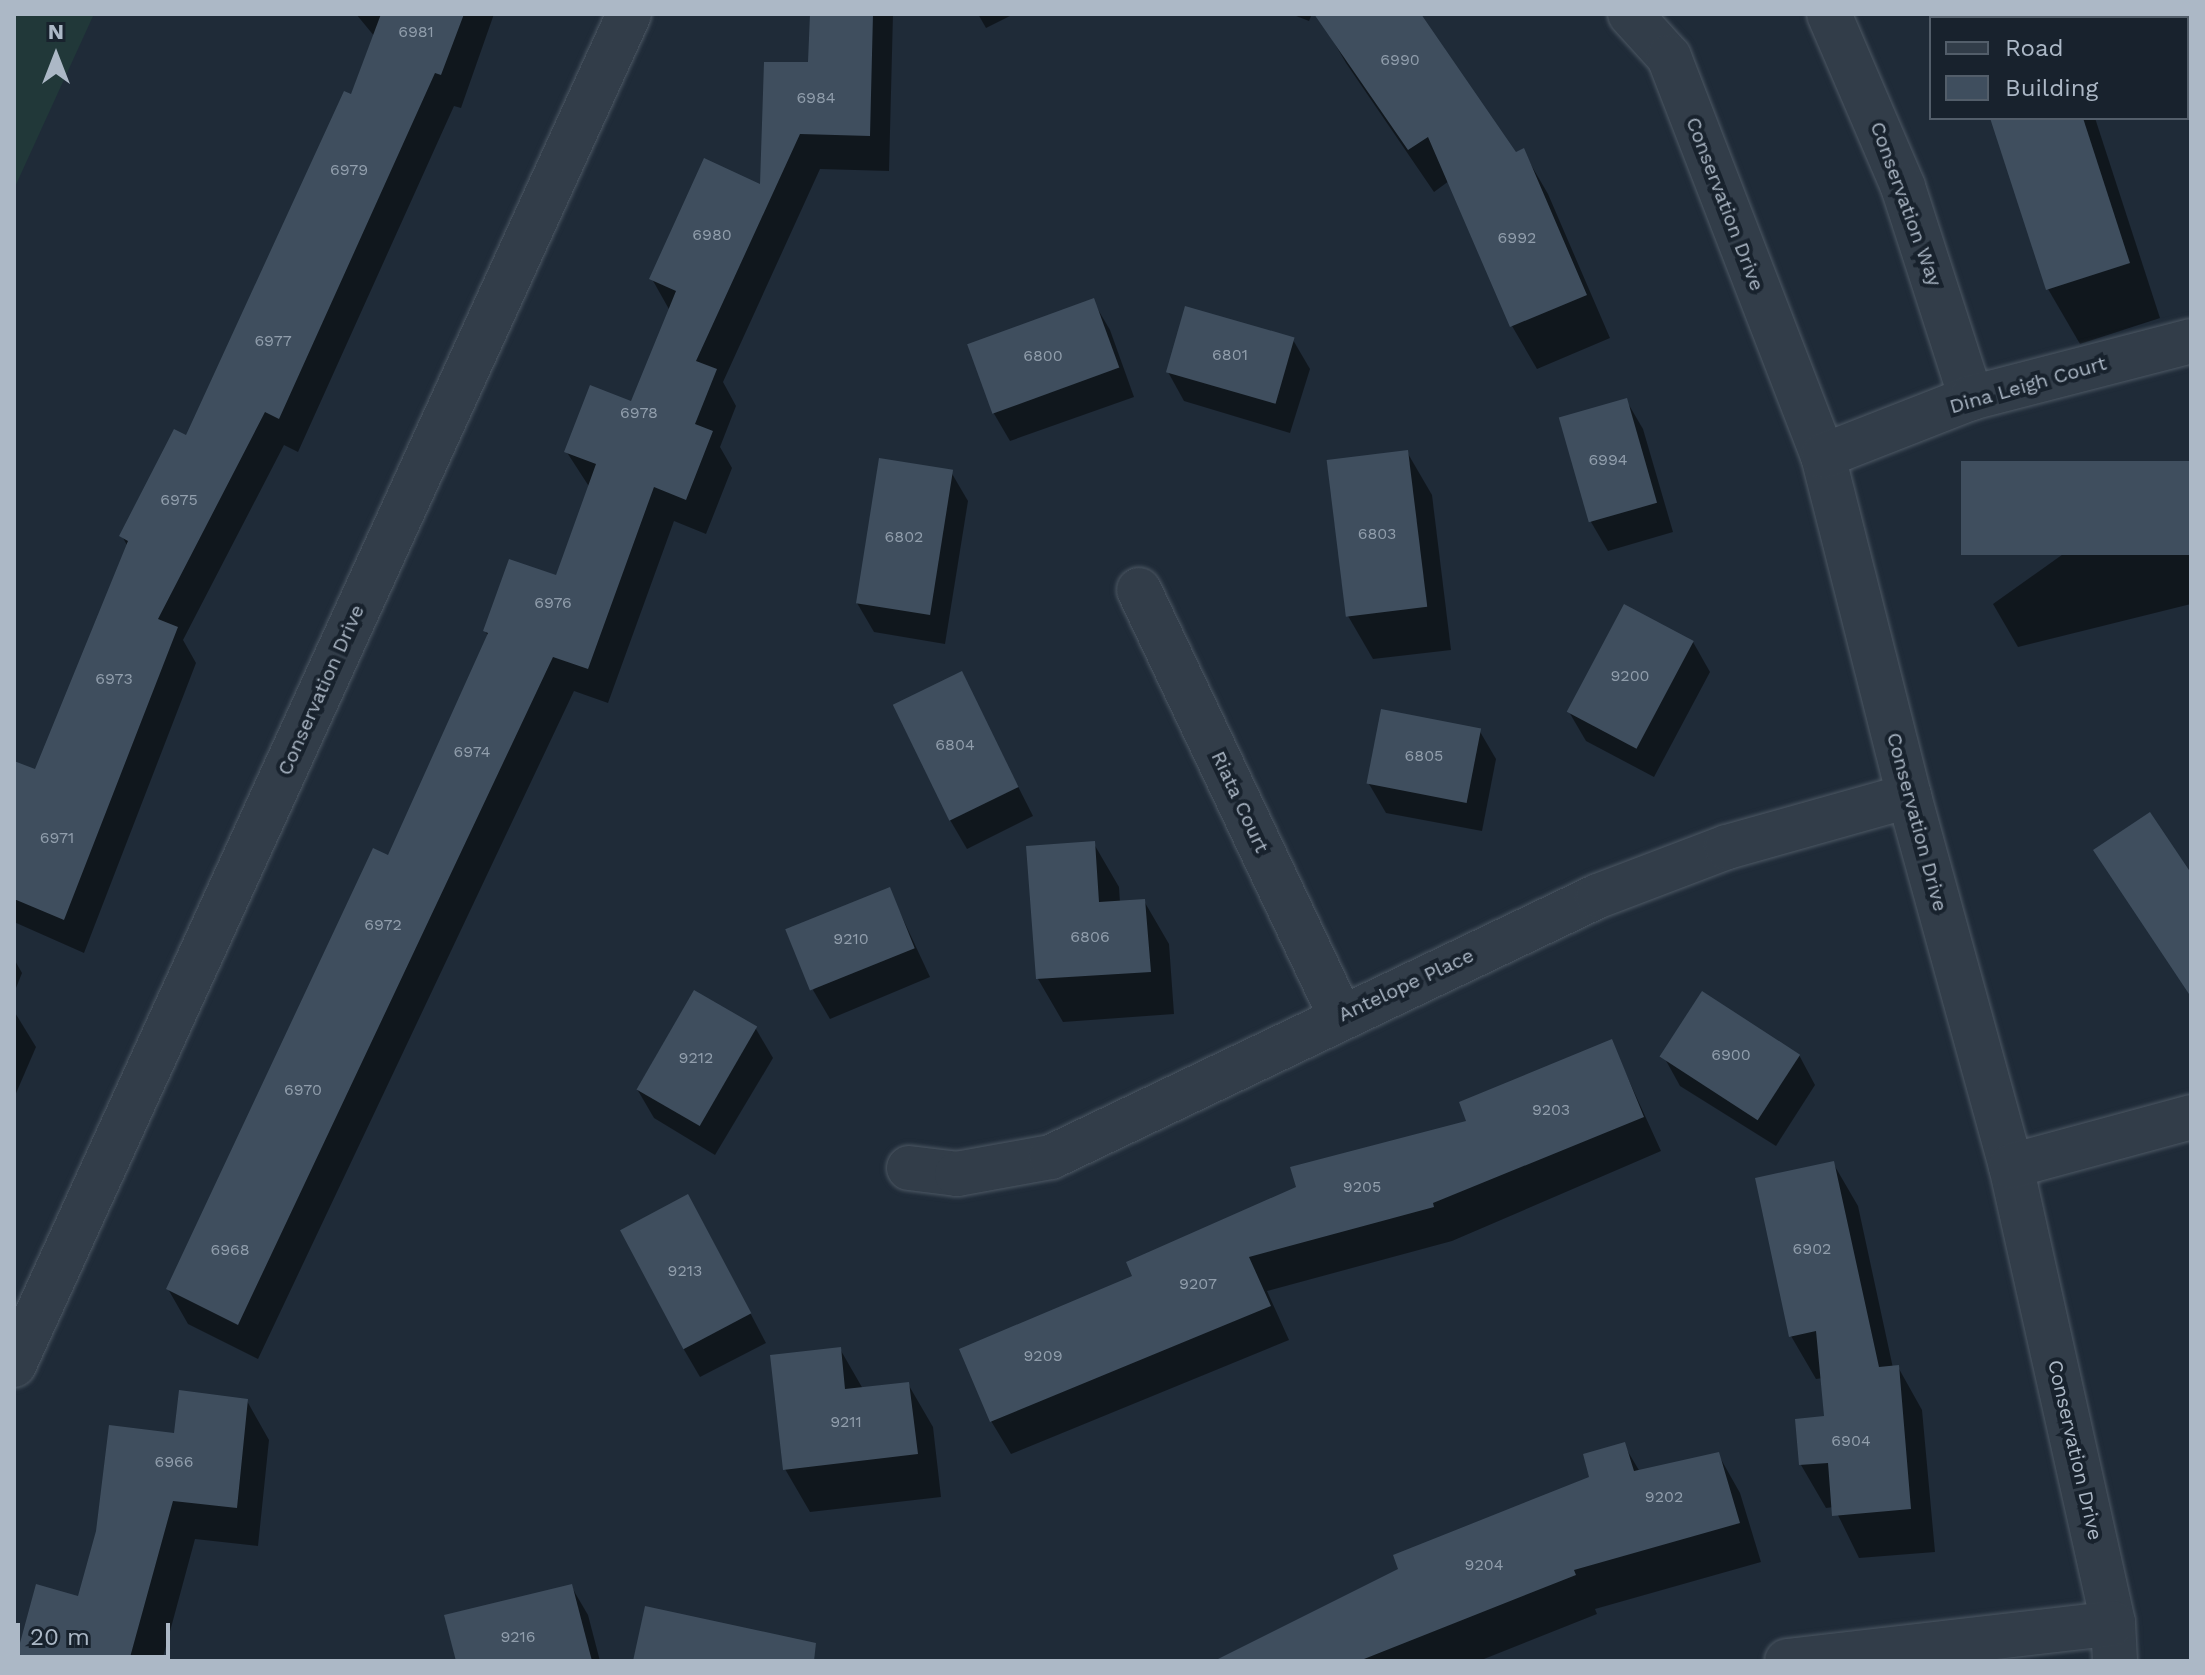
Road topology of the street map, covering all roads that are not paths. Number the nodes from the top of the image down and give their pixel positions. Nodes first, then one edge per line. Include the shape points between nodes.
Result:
1 (629, 14) edge
2 (1630, 14) edge
3 (1829, 14) edge
4 (2191, 341) edge
5 (1971, 398) junction
6 (1823, 456) junction
7 (1139, 590) dead end
8 (1909, 796) junction
9 (1340, 1015) junction
10 (2191, 1117) edge
11 (2011, 1166) junction
12 (909, 1168) dead end
13 (14, 1365) edge
14 (2114, 1642) edge
15 (1787, 1661) edge

1 - 13 street, Conservation Drive
2 - 6 street, Conservation Drive via 1669,57
3 - 5 street, Conservation Way via 1903,187
4 - 5 street, Dina Leigh Court
5 - 6 street, Dina Leigh Court
6 - 8 street, Conservation Drive
7 - 9 street, Riata Court
8 - 9 street, Antelope Place via 1698,858 1598,896
8 - 11 street, Conservation Drive
9 - 12 street, Antelope Place via 1051,1157 957,1174
10 - 11 street
11 - 14 street, Conservation Drive
14 - 15 street

